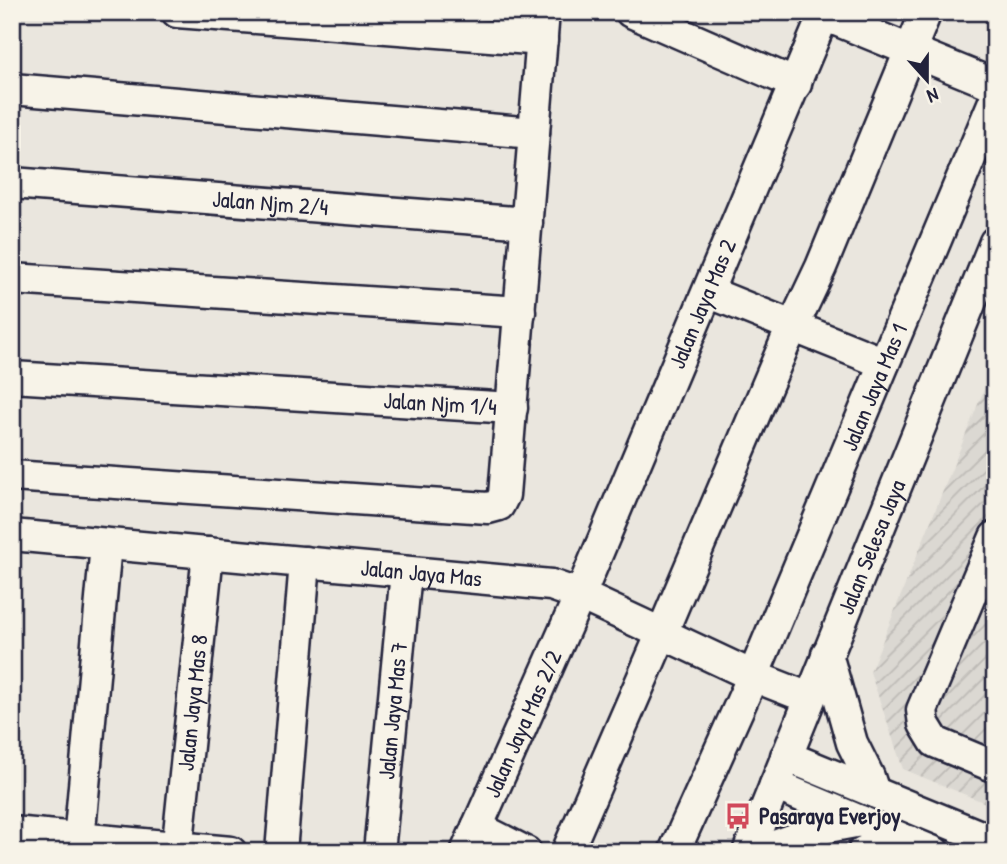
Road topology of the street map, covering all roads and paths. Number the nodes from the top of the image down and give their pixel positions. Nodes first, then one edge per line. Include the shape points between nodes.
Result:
1 (177, 12) edge
2 (631, 12) edge
3 (926, 12) edge
4 (825, 14) edge
5 (543, 26) edge
6 (911, 49) junction
7 (796, 84) junction
8 (995, 85) edge
9 (12, 89) edge
10 (995, 99) edge
11 (534, 133) junction
12 (12, 183) edge
13 (527, 223) junction
14 (995, 242) edge
15 (12, 279) edge
16 (708, 292) junction
17 (520, 312) junction
18 (793, 326) junction
19 (884, 363) junction
20 (12, 377) edge
21 (512, 408) junction
22 (12, 476) edge
23 (12, 535) edge
24 (995, 537) edge
25 (106, 544) junction
26 (208, 553) junction
27 (305, 562) junction
28 (406, 572) junction
29 (580, 595) junction
30 (662, 633) junction
31 (827, 654) junction
32 (753, 676) junction
33 (809, 698) junction
34 (786, 756) junction
35 (995, 767) edge
36 (775, 785) junction
37 (874, 792) junction
38 (861, 821) junction
39 (12, 832) edge
40 (472, 839) edge
41 (995, 842) edge
42 (79, 845) edge
43 (921, 847) edge
44 (177, 849) edge
45 (231, 852) edge
46 (281, 852) edge
47 (379, 852) edge
48 (526, 852) edge
49 (566, 852) edge
50 (674, 852) edge
51 (748, 852) edge
52 (758, 852) edge
53 (863, 852) edge

1 - 5 street
2 - 7 street
3 - 6 street
4 - 6 street
4 - 7 street, Jalan Jaya Mas 2
5 - 11 street, Jalan Njm 1/4
6 - 8 street
6 - 18 street
7 - 16 street, Jalan Jaya Mas 2
9 - 11 street
10 - 19 street, Jalan Jaya Mas 1
11 - 13 street, Jalan Njm 1/4
12 - 13 street, Jalan Njm 2/4
13 - 17 street, Jalan Njm 1/4
14 - 31 street, Jalan Selesa Jaya
15 - 17 street
16 - 18 street
16 - 29 street, Jalan Jaya Mas 2
17 - 21 street, Jalan Njm 1/4
18 - 19 street
18 - 30 street
19 - 32 street, Jalan Jaya Mas 1
20 - 21 street, Jalan Njm 1/4
21 - 22 street via 504,495 499,505 488,508
23 - 25 street, Jalan Jaya Mas
24 - 35 street via 922,710 935,742
25 - 26 street, Jalan Jaya Mas
25 - 42 street
26 - 27 street, Jalan Jaya Mas
26 - 44 street, Jalan Jaya Mas 8
27 - 28 street, Jalan Jaya Mas
27 - 46 street
28 - 29 street, Jalan Jaya Mas via 551,585
28 - 47 street, Jalan Jaya Mas 7
29 - 30 street, Jalan Jaya Mas
29 - 40 street, Jalan Jaya Mas 2/2
30 - 32 street, Jalan Jaya Mas
30 - 49 street
31 - 33 street, Jalan Selesa Jaya
31 - 37 street via 852,743
32 - 33 street, Jalan Jaya Mas
32 - 50 street, Jalan Jaya Mas 1
33 - 34 street, Jalan Selesa Jaya
34 - 36 street, Jalan Selesa Jaya
34 - 37 street
36 - 38 street
36 - 51 street, Jalan Selesa Jaya
37 - 41 street
38 - 43 street
38 - 52 street via 828,827
39 - 42 street
40 - 48 street
42 - 44 street
43 - 53 street via 881,844
44 - 45 street

